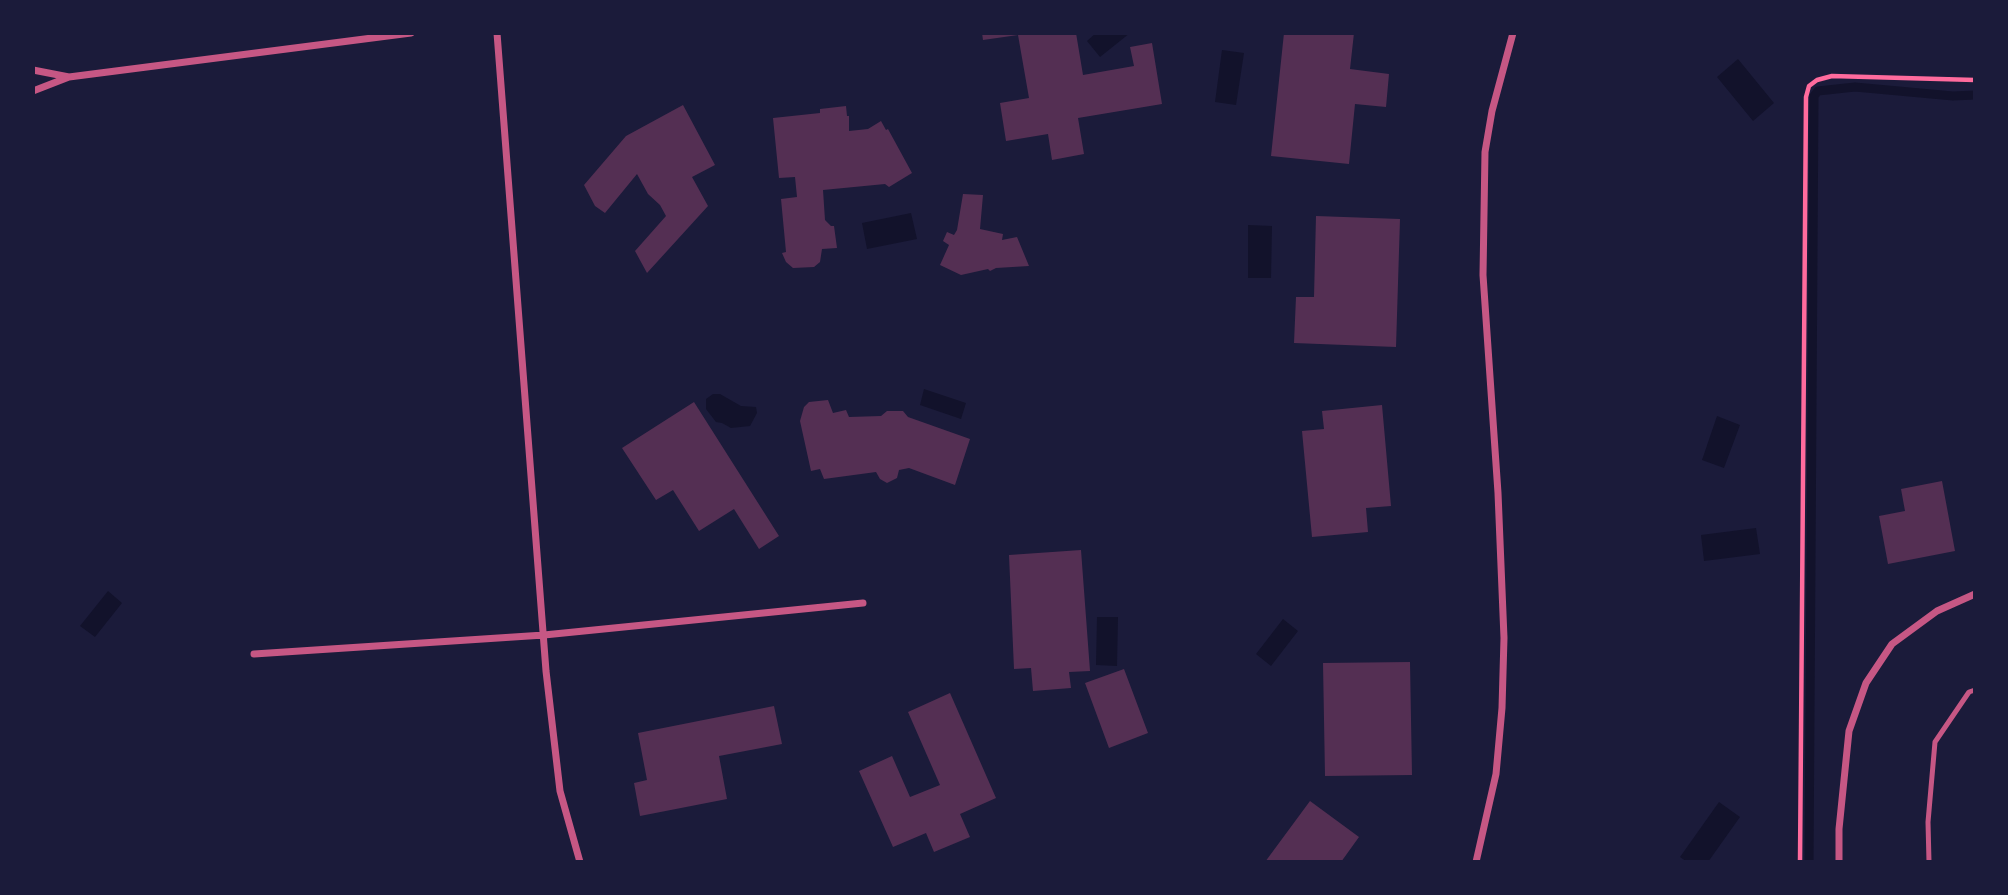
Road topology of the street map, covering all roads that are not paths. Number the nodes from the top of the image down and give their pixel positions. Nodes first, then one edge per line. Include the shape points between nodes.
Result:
1 (411, 33) edge
2 (497, 33) edge
3 (1513, 33) edge
4 (33, 70) edge
5 (69, 77) junction
6 (33, 91) edge
7 (1975, 594) edge
8 (863, 603) dead end
9 (544, 635) junction
10 (254, 654) dead end
11 (1975, 690) edge
12 (580, 862) edge
13 (1476, 862) edge
14 (1839, 862) edge
15 (1929, 862) edge

1 - 5 street
2 - 9 street
3 - 13 street via 1485,152 1483,275 1504,638 1496,774
4 - 5 street
5 - 6 street
7 - 14 street via 1937,611 1892,644 1866,683 1849,731
8 - 9 street
9 - 10 street
9 - 12 street via 560,791
11 - 15 lane via 1969,692 1935,742

